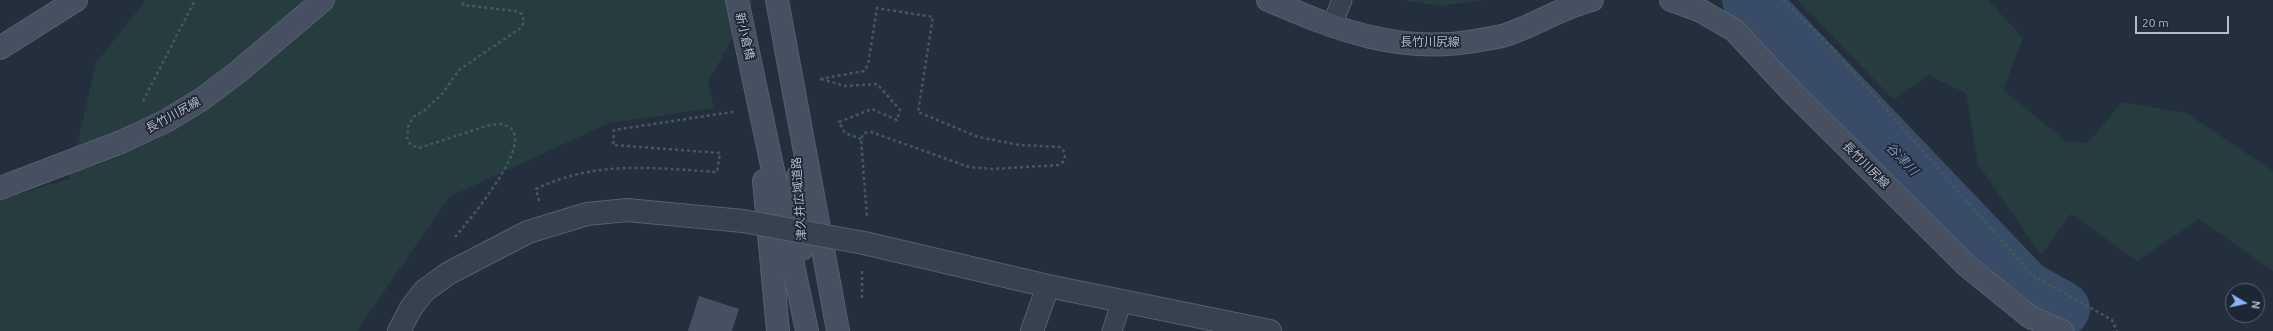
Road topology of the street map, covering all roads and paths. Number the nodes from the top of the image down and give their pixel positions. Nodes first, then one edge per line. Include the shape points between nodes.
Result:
1 (76, 0) edge
2 (195, 0) edge
3 (323, 0) edge
4 (462, 0) edge
5 (737, 0) edge
6 (777, 0) edge
7 (1268, 0) edge
8 (1342, 0) edge
9 (1592, 0) edge
10 (1671, 0) edge
11 (1784, 0) edge
12 (1331, 27) junction
13 (0, 48) edge
14 (790, 67) junction
15 (753, 72) junction
16 (731, 104) dead end
17 (140, 107) dead end
18 (861, 139) junction
19 (0, 188) edge
20 (540, 204) dead end
21 (868, 214) dead end
22 (453, 240) dead end
23 (862, 266) dead end
24 (1048, 286) junction
25 (1122, 301) junction
26 (862, 302) dead end
27 (399, 331) edge
28 (778, 331) edge
29 (808, 331) edge
30 (838, 331) edge
31 (1032, 331) edge
32 (1112, 331) edge
33 (1270, 331) edge
34 (2062, 331) edge
35 (2117, 331) edge

1 - 13 main road
2 - 17 path
3 - 19 main road, 長竹川尻線 via 214,90 166,121 121,142
4 - 22 path via 463,5 522,14 524,21 522,27 459,70 442,94 413,117 408,127 407,138 411,145 419,148 503,124 511,128 515,137 502,175
5 - 15 main road, 新小倉橋
6 - 14 main road
7 - 12 main road, 長竹川尻線
8 - 12 lane
9 - 12 main road, 長竹川尻線 via 1501,36 1454,44 1403,44 1372,39
10 - 34 main road, 長竹川尻線 via 1701,11 1734,30 1792,93 1967,266 2030,317
11 - 35 path via 1836,52 2031,274 2112,320
14 - 29 main road, 津久井広域道路
14 - 30 main road
15 - 28 main road
15 - 29 main road, 津久井広域道路
16 - 20 path via 732,112 614,130 613,144 720,153 717,172 642,168 596,169 553,181 536,189
18 - 18 path via 845,133 839,122 872,108 897,120 900,110 877,84 845,86 820,79 864,71 868,65 877,8 933,17 918,112 978,137 1019,145 1060,147 1064,150 1065,156 1059,165 992,169 969,167 871,132 864,133
18 - 21 path
23 - 26 path
24 - 25 street
24 - 27 street, bridge via 864,243 743,221 626,210 588,214 528,232 449,273 424,291 411,308
24 - 31 street
25 - 32 lane
25 - 33 street

